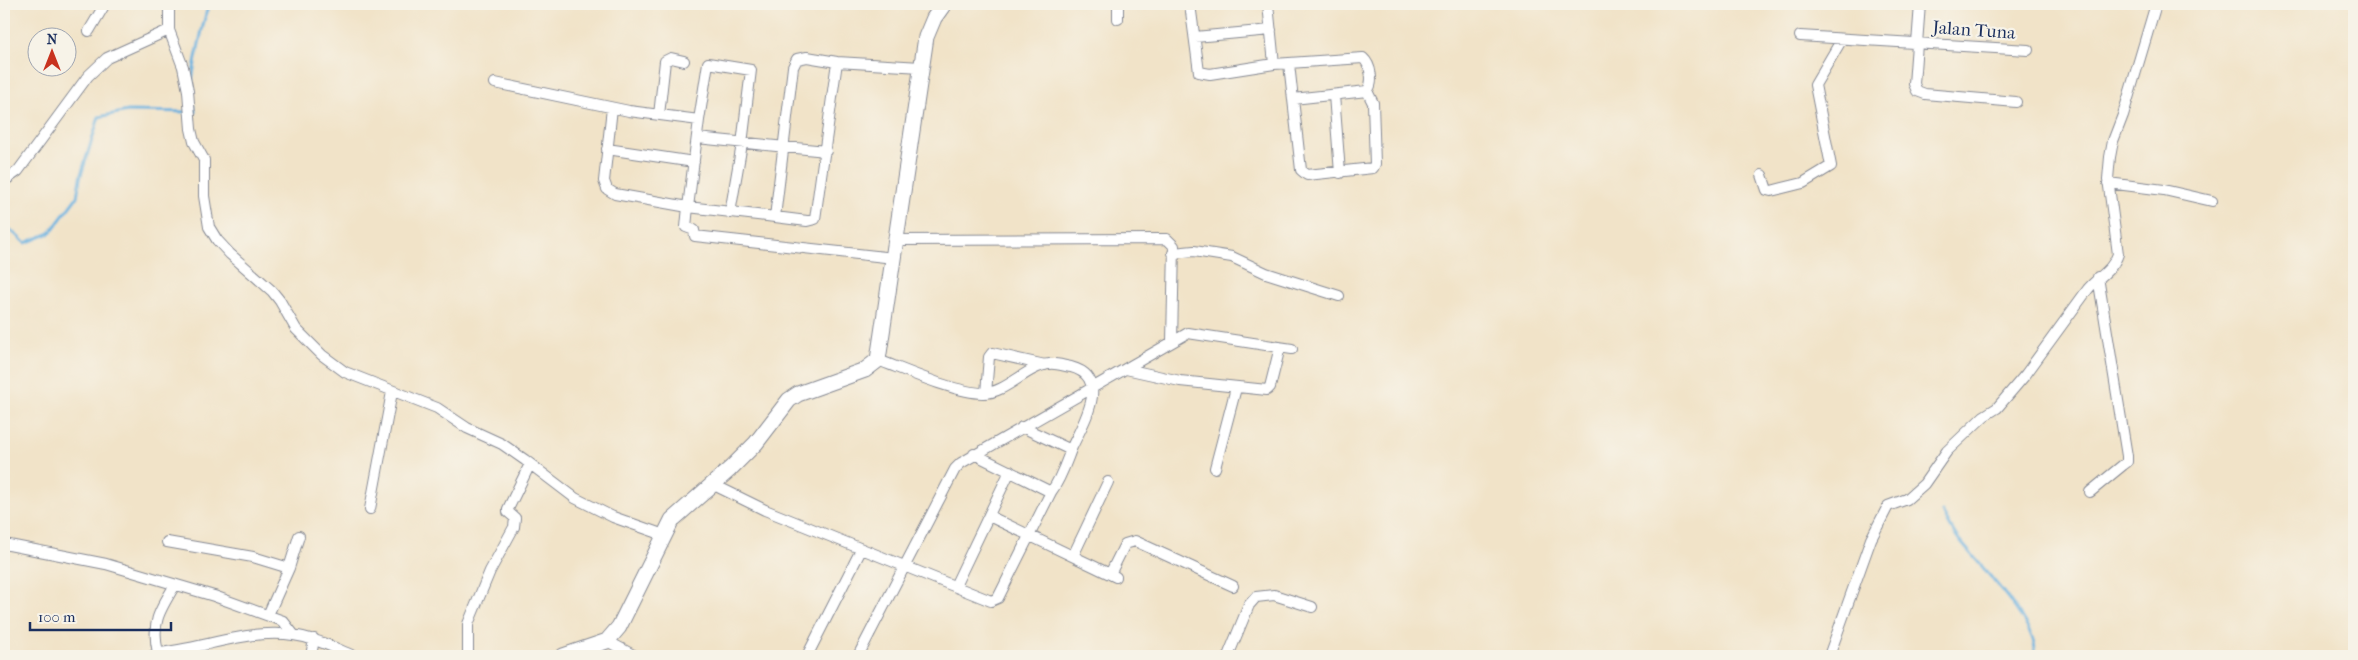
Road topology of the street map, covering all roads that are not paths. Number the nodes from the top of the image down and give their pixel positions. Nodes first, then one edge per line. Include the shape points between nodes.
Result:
1 (105, 4) edge
2 (167, 4) edge
3 (944, 4) edge
4 (1118, 4) edge
5 (1190, 4) edge
6 (1268, 4) edge
7 (1920, 4) edge
8 (2156, 4) edge
9 (1118, 19) dead end
10 (169, 30) junction
11 (1271, 30) junction
12 (88, 31) dead end
13 (1800, 36) dead end
14 (1194, 37) junction
15 (1842, 39) junction
16 (1917, 42) junction
17 (2028, 50) dead end
18 (684, 60) dead end
19 (838, 62) junction
20 (1274, 64) junction
21 (1289, 64) junction
22 (921, 67) junction
23 (494, 83) dead end
24 (1367, 91) junction
25 (1334, 95) junction
26 (1293, 99) junction
27 (2016, 102) dead end
28 (612, 108) junction
29 (659, 115) junction
30 (699, 120) junction
31 (697, 138) junction
32 (742, 144) junction
33 (784, 146) junction
34 (608, 149) junction
35 (826, 151) junction
36 (694, 162) junction
37 (1340, 173) junction
38 (1762, 175) dead end
39 (4, 181) edge
40 (2108, 184) junction
41 (2212, 201) dead end
42 (688, 207) junction
43 (730, 213) junction
44 (775, 217) junction
45 (897, 240) junction
46 (1173, 253) junction
47 (894, 258) junction
48 (2098, 277) junction
49 (1339, 296) dead end
50 (1172, 342) junction
51 (1280, 347) junction
52 (1292, 349) dead end
53 (878, 360) junction
54 (1045, 364) junction
55 (1126, 369) junction
56 (1091, 388) junction
57 (1236, 388) junction
58 (392, 392) junction
59 (986, 394) junction
60 (1022, 427) junction
61 (1071, 450) junction
62 (974, 454) junction
63 (530, 464) junction
64 (1215, 468) dead end
65 (1010, 472) junction
66 (1108, 482) dead end
67 (712, 484) junction
68 (1051, 492) junction
69 (2090, 492) dead end
70 (370, 508) dead end
71 (989, 516) junction
72 (1030, 534) junction
73 (664, 535) junction
74 (299, 536) dead end
75 (167, 542) dead end
76 (4, 544) edge
77 (861, 550) junction
78 (1073, 556) junction
79 (903, 566) junction
80 (289, 568) junction
81 (175, 585) junction
82 (955, 586) junction
83 (1234, 586) dead end
84 (1312, 607) dead end
85 (268, 615) junction
86 (294, 635) junction
87 (314, 639) junction
88 (607, 641) junction
89 (155, 655) edge
90 (311, 656) edge
91 (354, 656) edge
92 (468, 656) edge
93 (563, 656) edge
94 (635, 656) edge
95 (807, 656) edge
96 (858, 656) edge
97 (1228, 656) edge
98 (1829, 656) edge

1 - 12 street
2 - 10 street
3 - 22 street via 926,37
4 - 9 street
5 - 14 street
6 - 11 street
7 - 16 street
8 - 40 street via 2113,141
10 - 39 street via 107,58 88,76 18,171
10 - 58 street via 186,77 191,129 204,164 205,210 209,227 217,240 272,291 296,329 322,356 345,372
11 - 14 street
11 - 20 street
13 - 15 street, Jalan Tuna
14 - 20 street via 1202,73
15 - 16 street, Jalan Tuna
15 - 38 street via 1815,85 1831,166 1803,183 1771,191 1767,190
16 - 17 street, Jalan Tuna
16 - 27 street via 1914,84 1920,92
18 - 29 street via 666,60
19 - 22 street
19 - 33 street via 800,57 794,63
19 - 35 street
20 - 21 street
21 - 24 street via 1362,58 1366,60 1370,77
21 - 26 street
22 - 45 street
23 - 28 street
24 - 25 street
24 - 37 street via 1372,103 1375,164 1369,170
25 - 26 street
25 - 37 street
26 - 37 street via 1302,173
28 - 29 street
28 - 34 street
29 - 30 street
30 - 31 street
30 - 32 street via 708,63 748,68 752,73
31 - 32 street
31 - 36 street
32 - 33 street
32 - 43 street
33 - 35 street
33 - 44 street
34 - 36 street
34 - 42 street via 606,189 635,199
35 - 44 street via 815,219 807,222
36 - 42 street
40 - 41 street via 2164,190
40 - 48 street via 2118,254 2115,263
42 - 43 street
42 - 47 street via 686,227 694,230 696,236
43 - 44 street
45 - 46 street via 1152,238 1170,241 1174,246
45 - 47 street
46 - 49 street via 1194,251 1232,257 1266,273
46 - 50 street
47 - 53 street
48 - 69 street via 2127,460
48 - 98 street via 1997,408 1947,451 1924,484 1907,499 1888,506 1871,539
50 - 51 street via 1192,332
50 - 55 street
51 - 52 street
51 - 57 street via 1269,389
53 - 59 street via 957,388
53 - 67 street via 865,370 793,397 756,443
54 - 56 street via 1080,370 1086,374
54 - 59 street
54 - 59 street via 992,353
55 - 56 street
55 - 57 street via 1180,381
56 - 60 street
56 - 61 street via 1090,409
57 - 64 street
58 - 63 street via 437,408 467,428 502,444
58 - 70 street
60 - 61 street
60 - 62 street
61 - 68 street
62 - 65 street
62 - 79 street via 955,469
63 - 73 street via 575,498 613,517
63 - 92 street via 508,509 515,518 514,527 490,571 468,624
65 - 68 street
65 - 71 street
66 - 78 street
67 - 73 street via 678,512
67 - 77 street
68 - 72 street
71 - 72 street
71 - 82 street
72 - 78 street
72 - 82 street via 998,598 989,601
73 - 88 street via 619,627
74 - 80 street
75 - 80 street
76 - 81 street via 106,564
77 - 79 street
77 - 95 street
78 - 83 street via 1113,575 1125,544 1135,541
79 - 82 street
79 - 96 street
80 - 85 street
81 - 85 street
81 - 89 street via 156,621
84 - 97 street via 1274,595 1256,597 1249,605
85 - 86 street via 286,623
86 - 87 street
86 - 89 street via 252,635
87 - 90 street
87 - 91 street
88 - 93 street
88 - 94 street

